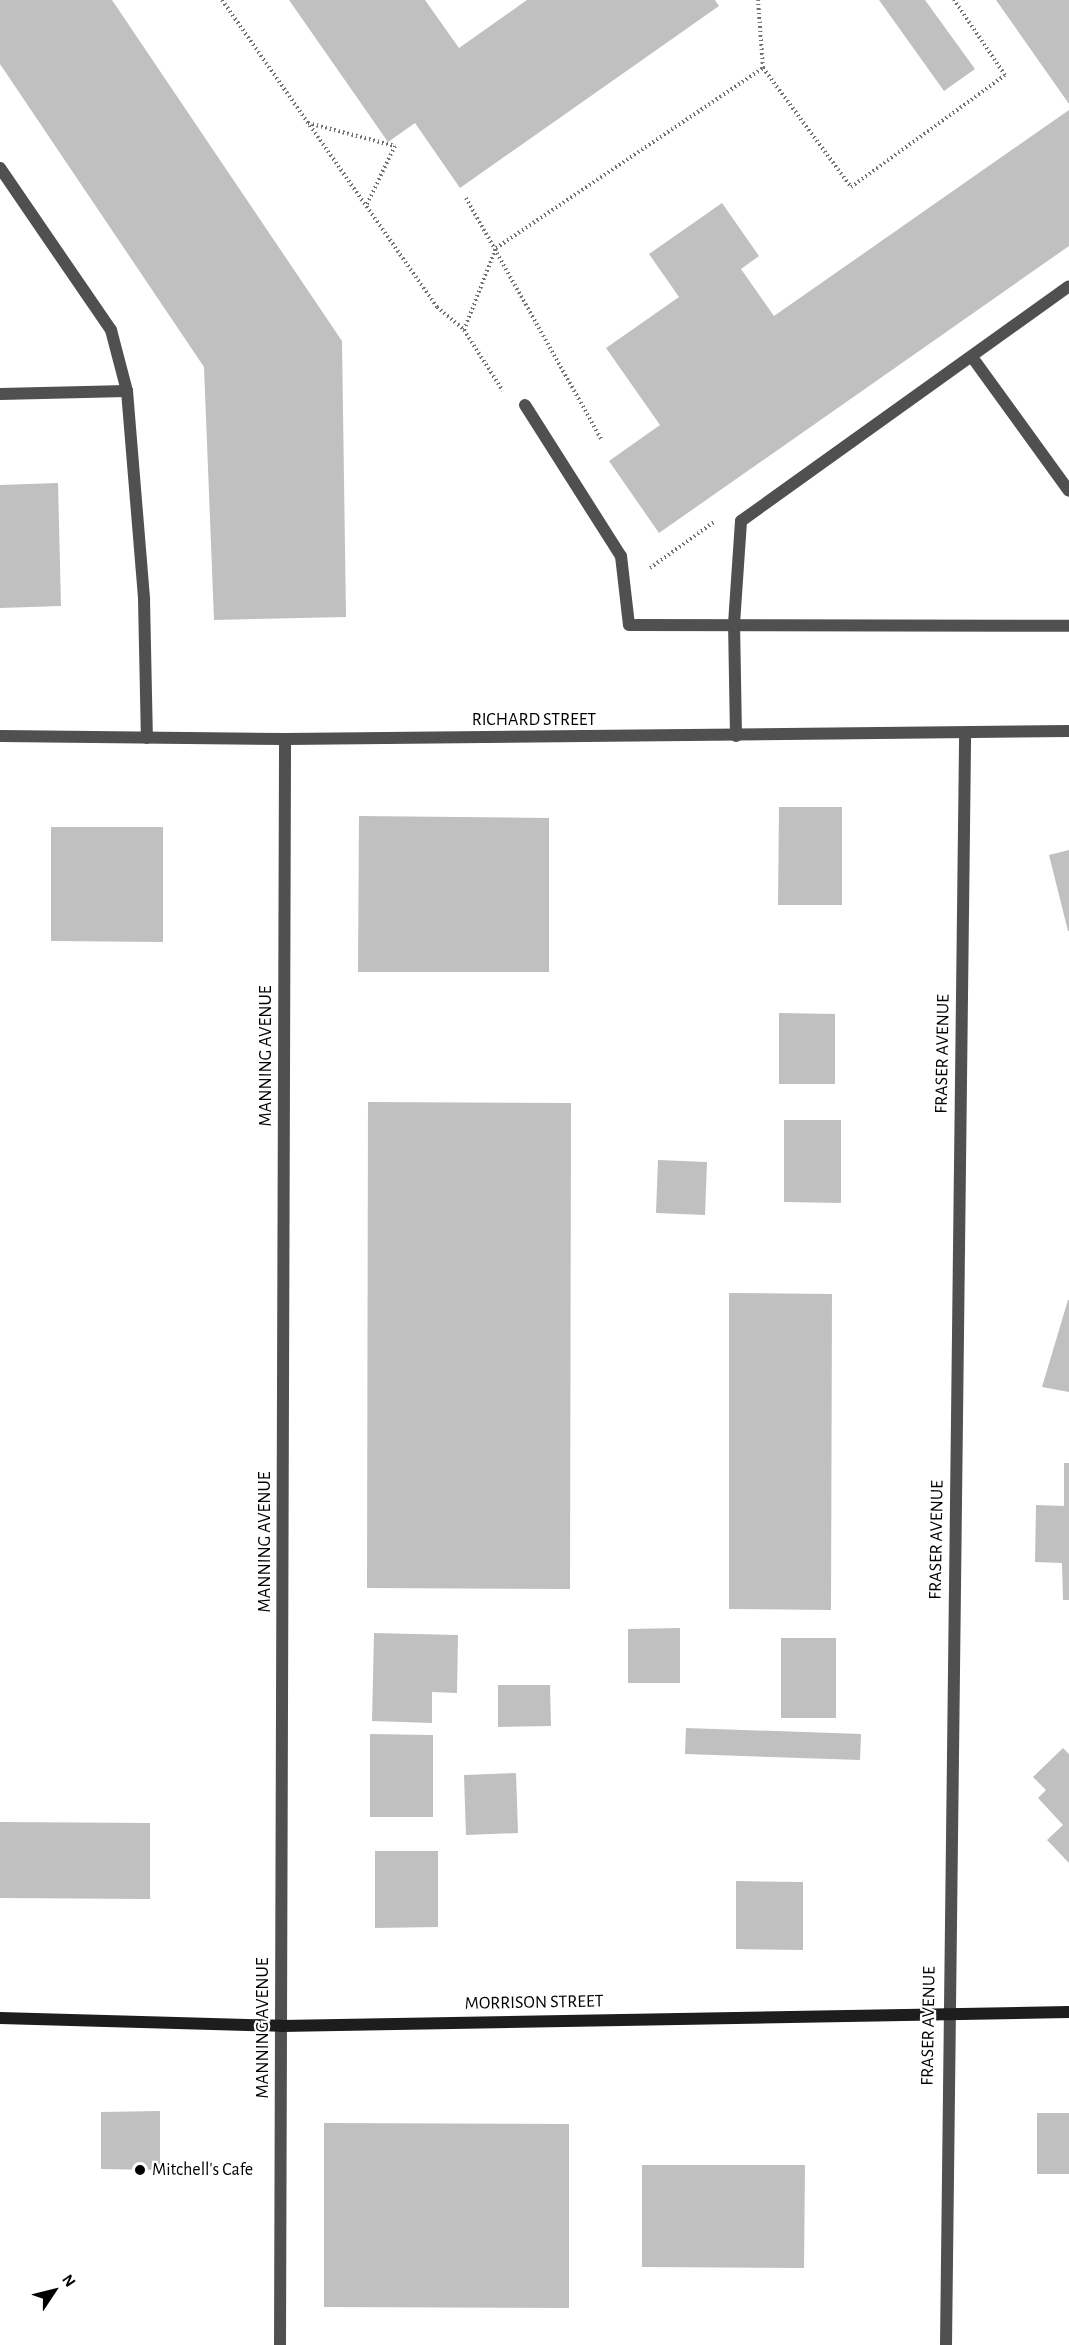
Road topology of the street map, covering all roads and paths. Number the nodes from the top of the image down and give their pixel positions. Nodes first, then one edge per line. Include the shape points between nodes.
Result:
1 (222, 0) edge
2 (758, 0) edge
3 (954, 0) edge
4 (763, 68) junction
5 (307, 123) junction
6 (0, 168) edge
7 (466, 198) dead end
8 (366, 207) junction
9 (496, 248) junction
10 (1069, 286) edge
11 (464, 330) junction
12 (972, 357) junction
13 (127, 391) junction
14 (0, 394) edge
15 (505, 394) dead end
16 (525, 405) dead end
17 (601, 439) dead end
18 (1069, 490) edge
19 (716, 520) dead end
20 (622, 566) junction
21 (734, 624) junction
22 (1069, 626) edge
23 (1069, 731) edge
24 (965, 735) junction
25 (0, 736) edge
26 (736, 736) junction
27 (147, 738) junction
28 (285, 740) junction
29 (1069, 2012) edge
30 (947, 2014) junction
31 (0, 2018) edge
32 (281, 2026) junction
33 (280, 2345) edge
34 (946, 2345) edge

1 - 5 path
2 - 4 path
3 - 4 path via 1005,75 851,187
4 - 9 path
5 - 8 path
5 - 8 path via 395,146
6 - 13 street via 111,330
7 - 9 path
8 - 11 path via 436,307
9 - 11 path
9 - 17 path
10 - 12 street
11 - 15 path
12 - 18 street
12 - 21 street via 741,521
13 - 14 street
13 - 27 street via 144,599
16 - 20 street via 621,556
19 - 20 path via 631,582
20 - 21 street via 629,626
21 - 22 street
21 - 26 street
23 - 24 street, RICHARD STREET
24 - 26 street, RICHARD STREET
24 - 30 street, FRASER AVENUE
25 - 27 street, RICHARD STREET
26 - 28 street, RICHARD STREET
27 - 28 street, RICHARD STREET
28 - 32 street, MANNING AVENUE
29 - 30 main road, MORRISON STREET
30 - 32 main road, MORRISON STREET
30 - 34 street, FRASER AVENUE
31 - 32 main road, MORRISON STREET
32 - 33 street, MANNING AVENUE

